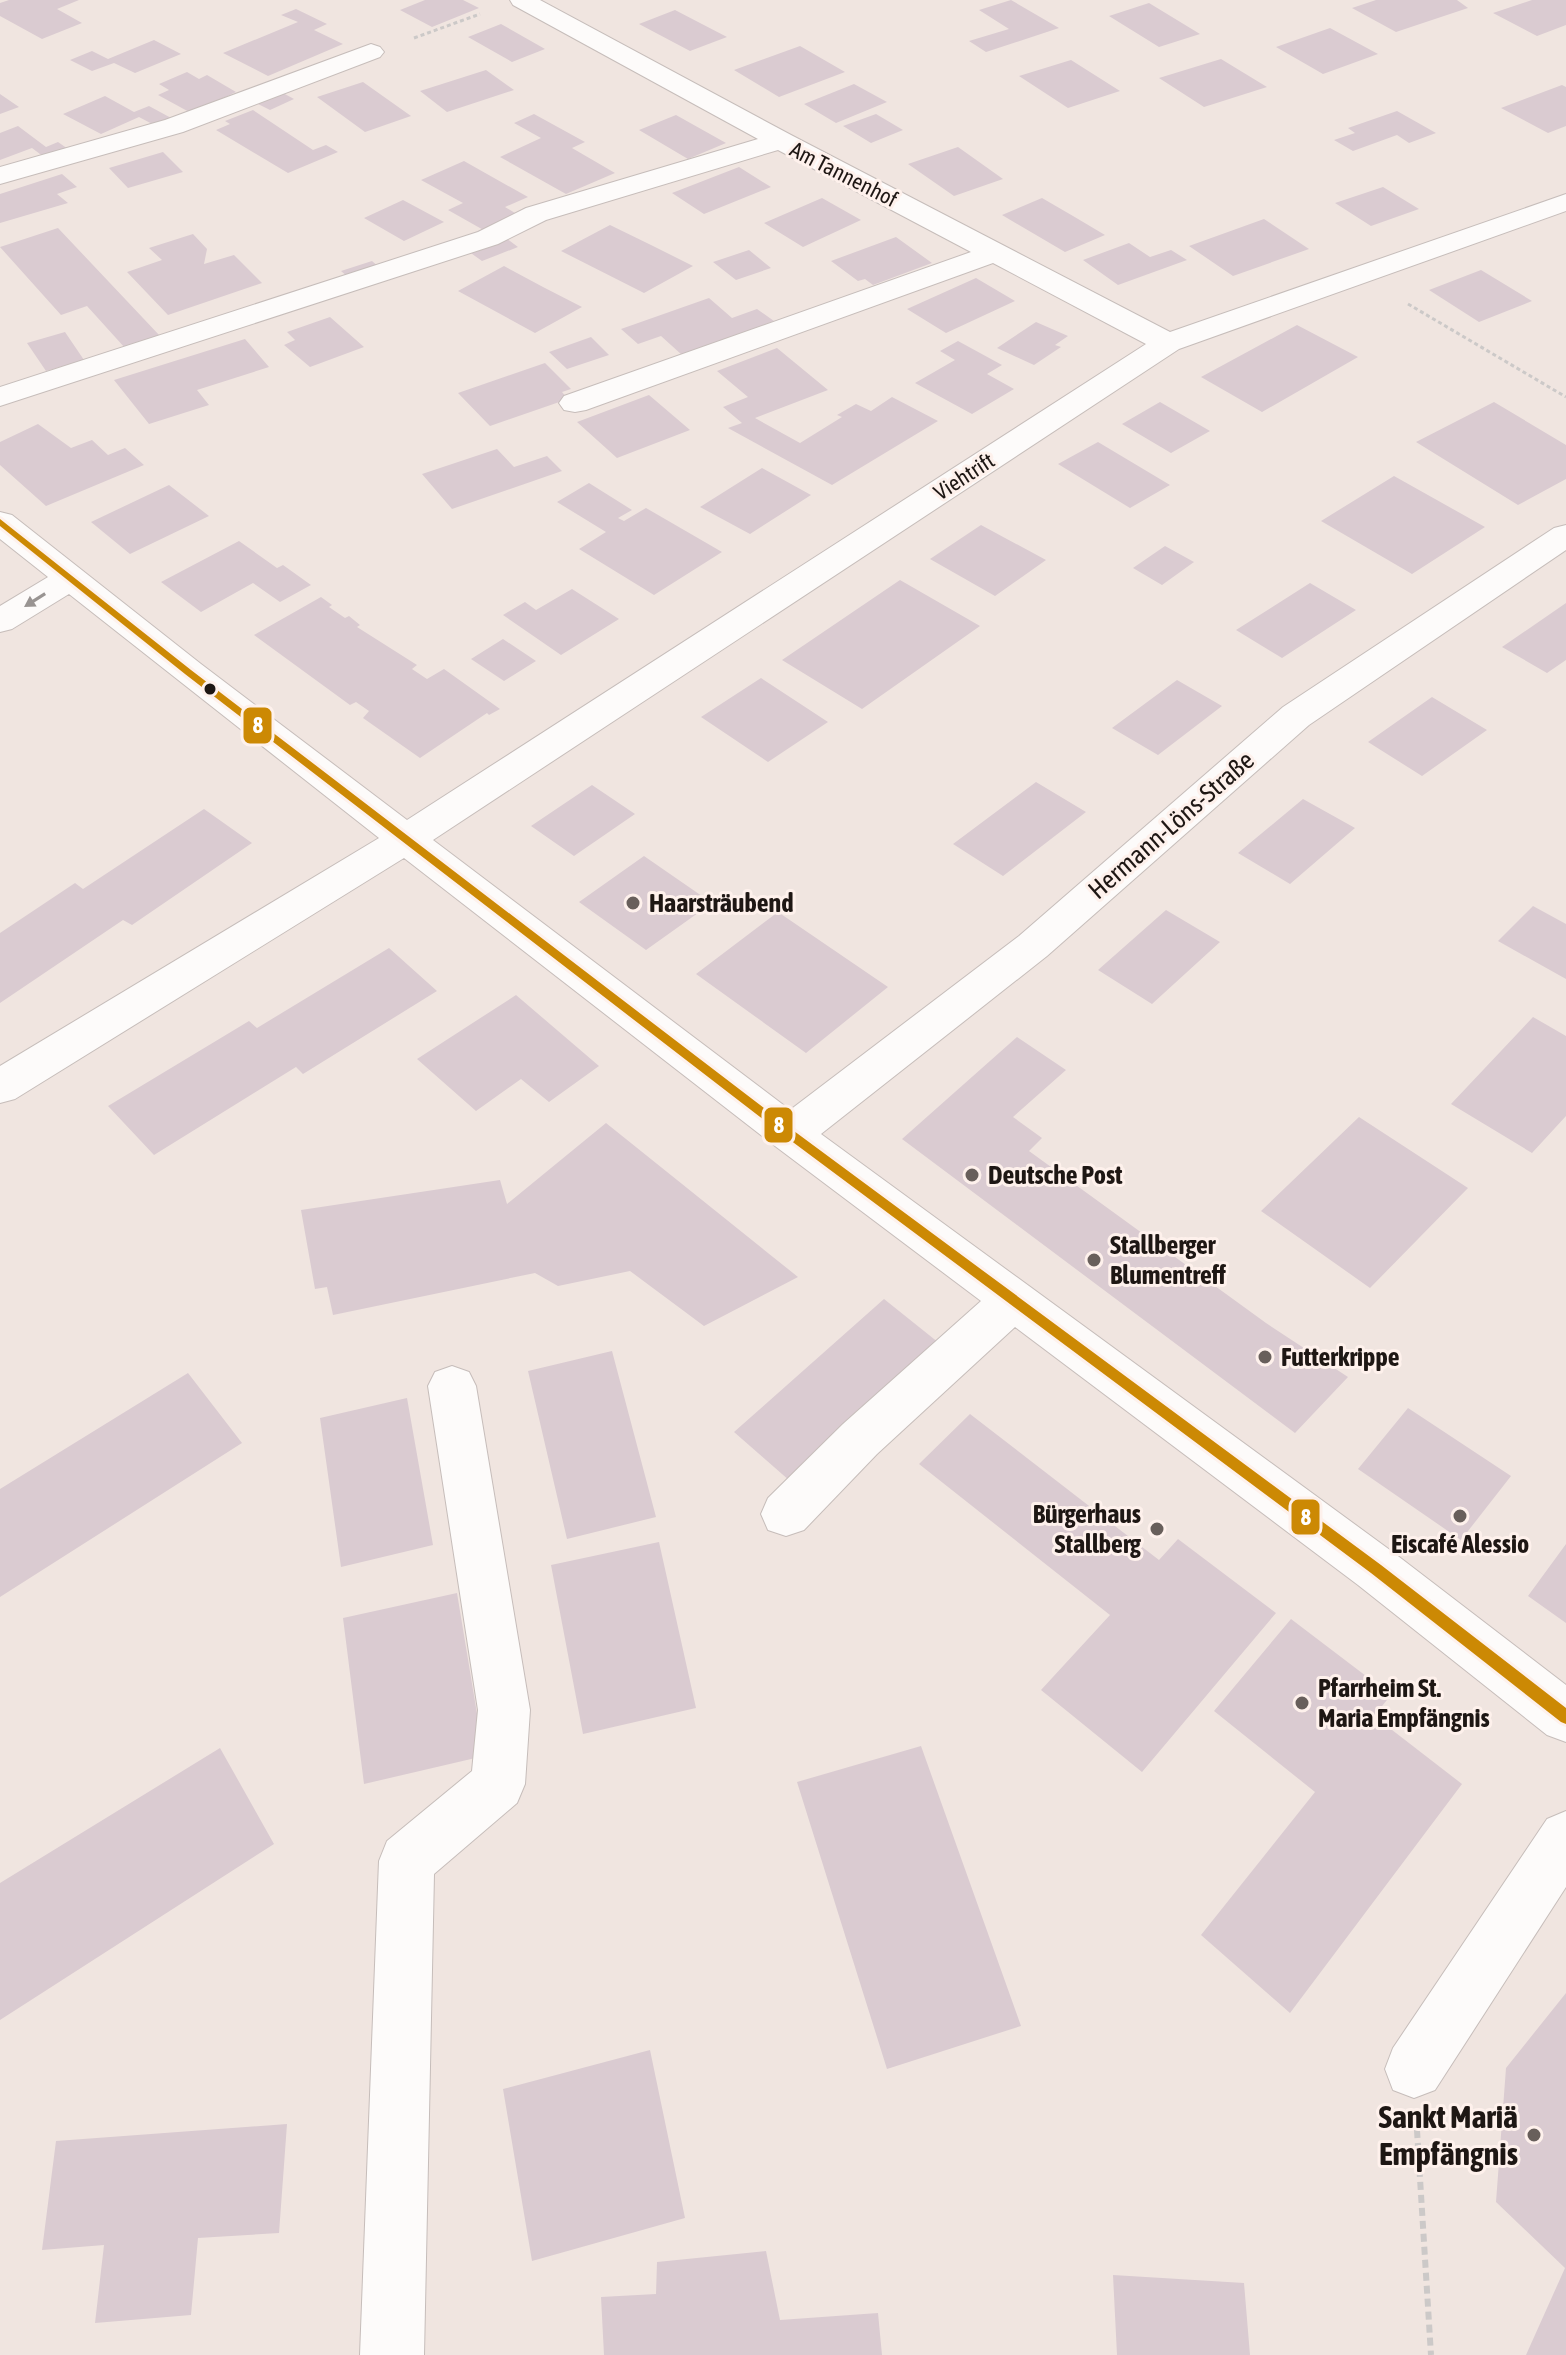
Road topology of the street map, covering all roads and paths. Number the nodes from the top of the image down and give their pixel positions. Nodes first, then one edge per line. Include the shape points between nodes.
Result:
1 (522, 0) edge
2 (491, 10) dead end
3 (371, 52) joint
4 (781, 141) junction
5 (0, 176) edge
6 (1566, 202) edge
7 (995, 253) junction
8 (1362, 274) junction
9 (1168, 343) junction
10 (0, 397) edge
11 (1566, 397) edge
12 (575, 403) dead end
13 (0, 522) edge
14 (1566, 535) edge
15 (69, 579) junction
16 (0, 621) edge
17 (405, 840) junction
18 (0, 1087) edge
19 (790, 1134) junction
20 (1014, 1300) junction
21 (452, 1386) dead end
22 (786, 1514) dead end
23 (1566, 1717) edge
24 (1566, 1838) edge
25 (1414, 2069) joint
26 (392, 2355) edge
27 (1431, 2355) edge

1 - 4 street, Am Tannenhof
2 - 3 path
3 - 5 street via 174,126
4 - 7 street, Am Tannenhof
4 - 10 street via 536,214 488,238
6 - 8 street, Viehtrift
7 - 9 street, Am Tannenhof
7 - 12 street
8 - 9 street, Viehtrift
8 - 11 path via 1445,329
9 - 17 street, Viehtrift
13 - 15 street
14 - 19 street, Hermann-Löns-Straße via 1296,716 1033,946
15 -> 16 street
15 - 17 street
17 - 18 street, Viehtrift
17 - 19 street
19 - 20 street
20 - 22 street via 860,1439
20 - 23 street
21 - 26 street via 504,1710 498,1784 407,1861
24 - 25 street
25 - 27 path

